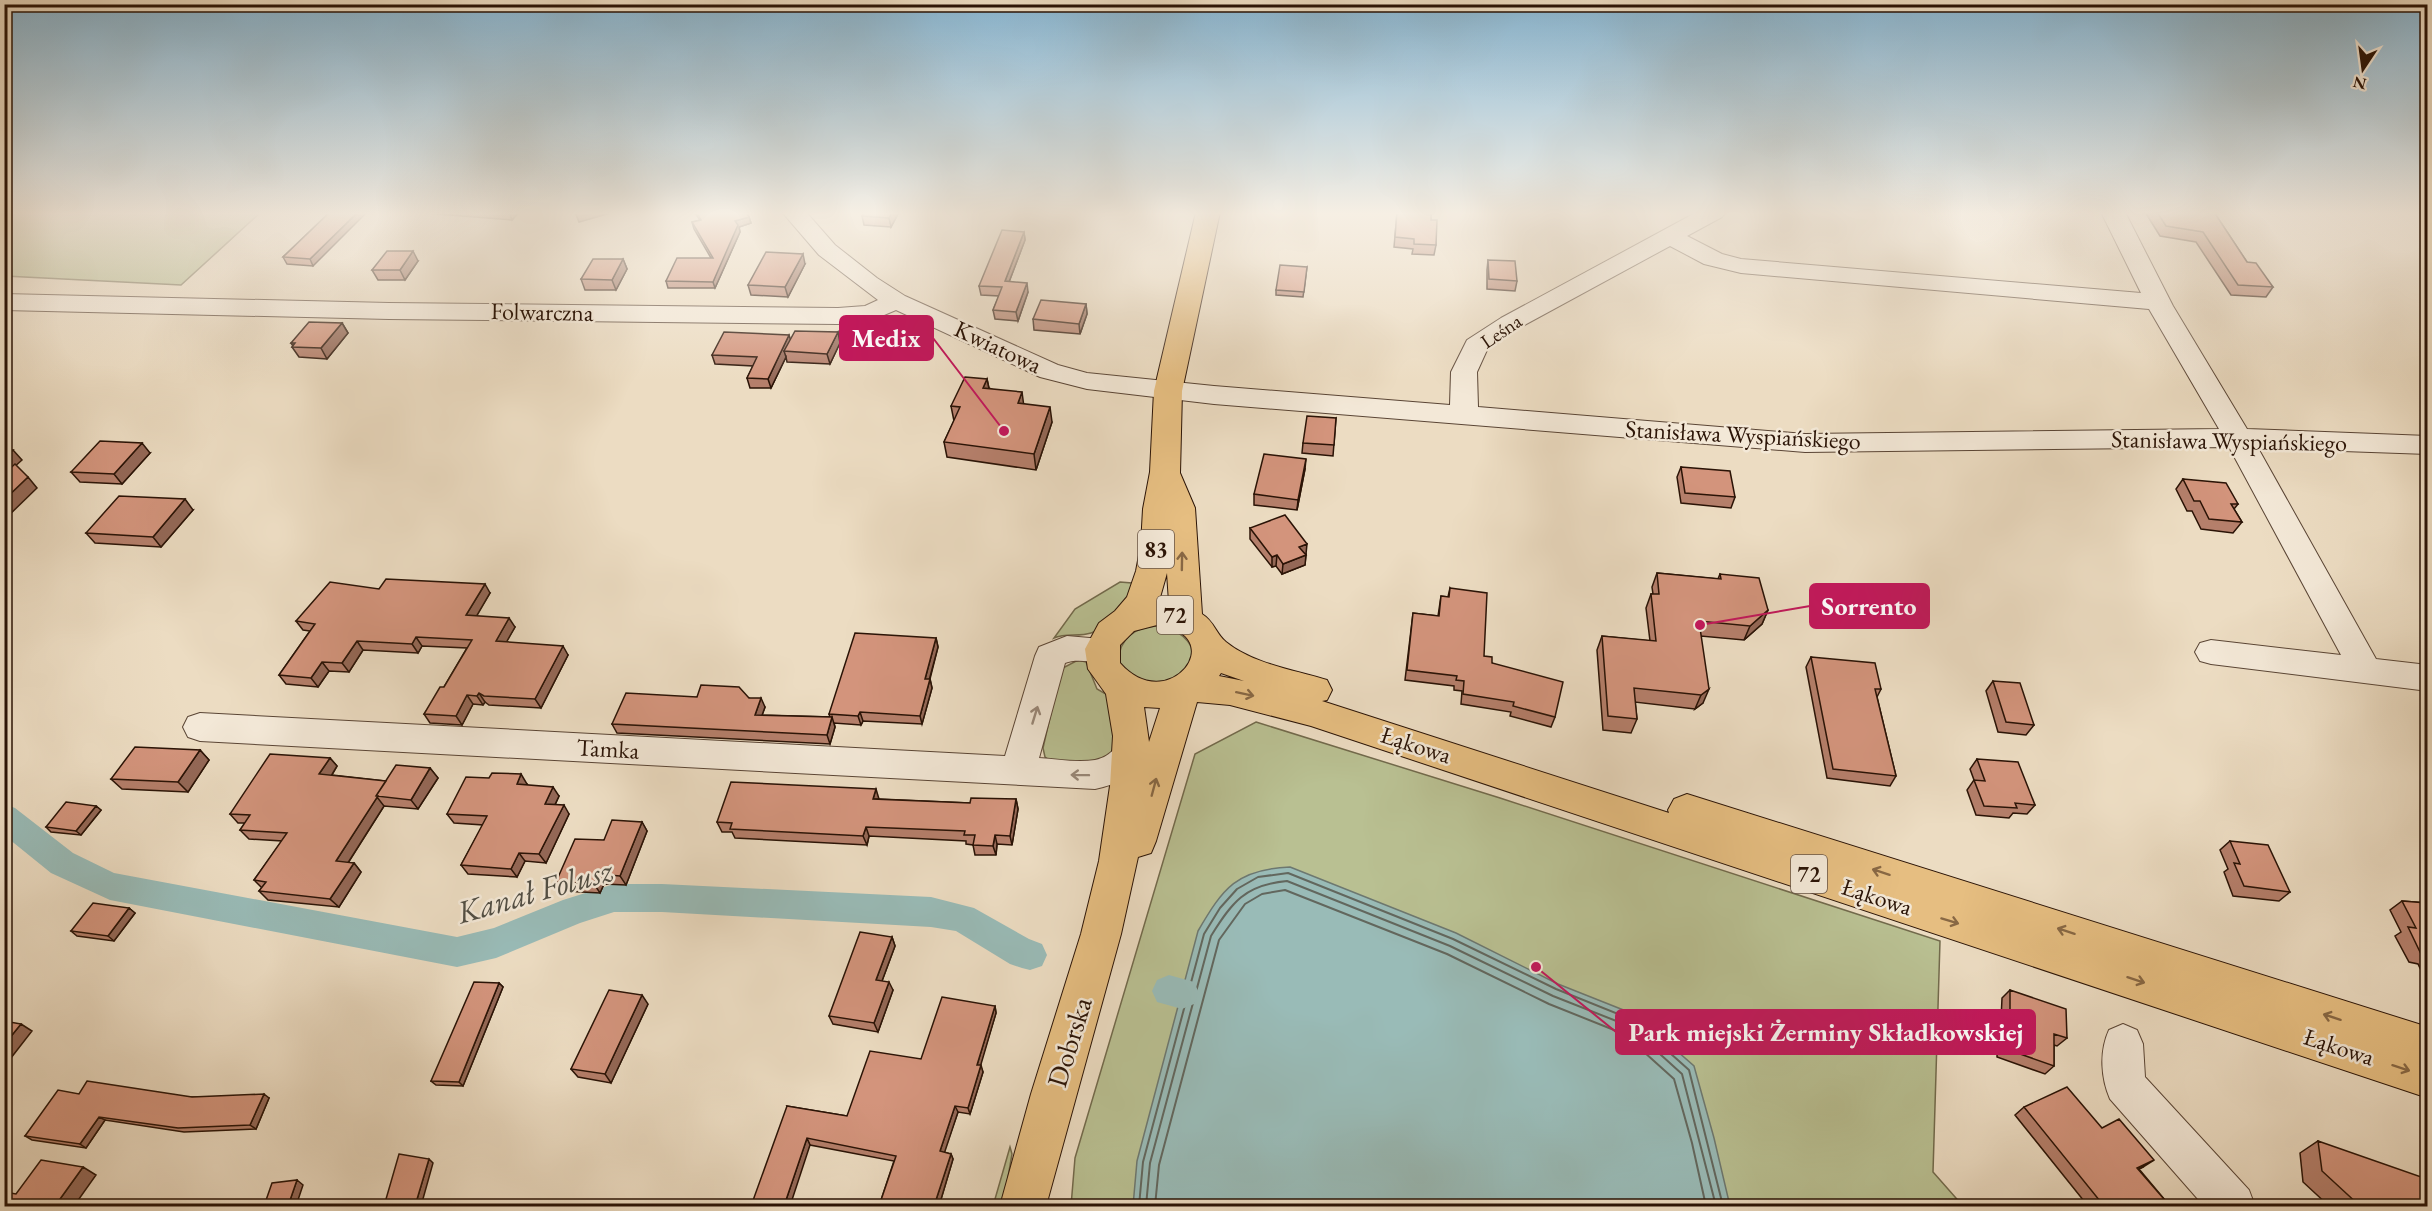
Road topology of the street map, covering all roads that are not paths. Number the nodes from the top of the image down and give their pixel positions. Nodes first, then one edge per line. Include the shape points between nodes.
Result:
1 (850, 269) edge
2 (1195, 269) edge
3 (1610, 269) edge
4 (1770, 269) edge
5 (2141, 269) edge
6 (896, 301) junction
7 (4, 302) edge
8 (2157, 302) junction
9 (1168, 391) junction
10 (1464, 414) junction
11 (2238, 438) junction
12 (2427, 445) edge
13 (1165, 472) junction
14 (1127, 619) junction
15 (1186, 619) junction
16 (1209, 648) junction
17 (1101, 651) junction
18 (2211, 652) dead end
19 (2366, 671) junction
20 (2427, 678) edge
21 (1121, 687) junction
22 (1185, 688) junction
23 (200, 727) dead end
24 (1131, 753) junction
25 (1016, 770) junction
26 (1106, 921) junction
27 (2123, 1044) dead end
28 (2427, 1048) edge
29 (2427, 1077) edge
30 (1034, 1185) edge
31 (1023, 1206) edge
32 (2233, 1206) edge

1 - 6 street, Kwiatowa
2 - 9 main road, 83
3 - 10 street, Leśna via 1476,346 1464,372
4 - 8 street
5 - 8 street
6 - 7 street, Folwarczna via 870,313 838,316
6 - 9 street, Kwiatowa via 1049,371 1075,379
8 - 11 street
9 - 10 street, Stanisława Wyspiańskiego
9 - 13 main road, 83
10 - 11 street, Stanisława Wyspiańskiego via 1805,443
11 - 12 street, Stanisława Wyspiańskiego
11 - 19 street
13 - 14 main road, 83 via 1152,571 1142,602
15 -> 13 main road, 83 via 1180,508
14 - 15 main road, 72 via 1157,613
14 - 17 main road, 72 via 1114,627
15 - 16 main road, 72 via 1198,627
16 - 22 main road, 72 via 1205,670
28 -> 16 main road, Łąkowa / 72 via 1230,663
17 - 21 main road, 72 via 1109,677
25 -> 17 street via 1052,656 1067,648
18 - 19 street
19 - 20 street
21 - 22 main road, 72 via 1151,696
21 - 24 main road, Dobrska / 72 via 1129,709
26 -> 22 main road, Dobrska / 72 via 1130,863
22 -> 29 main road, Łąkowa / 72 via 1230,691 1312,712
23 - 25 street, Tamka
24 -> 25 street, Tamka via 1119,766 1104,773
24 - 26 main road, Dobrska / 72 via 1125,826
26 - 30 main road, Dobrska / 72 via 1056,1085
27 - 32 street via 2126,1085
30 - 31 main road, Dobrska / 72

